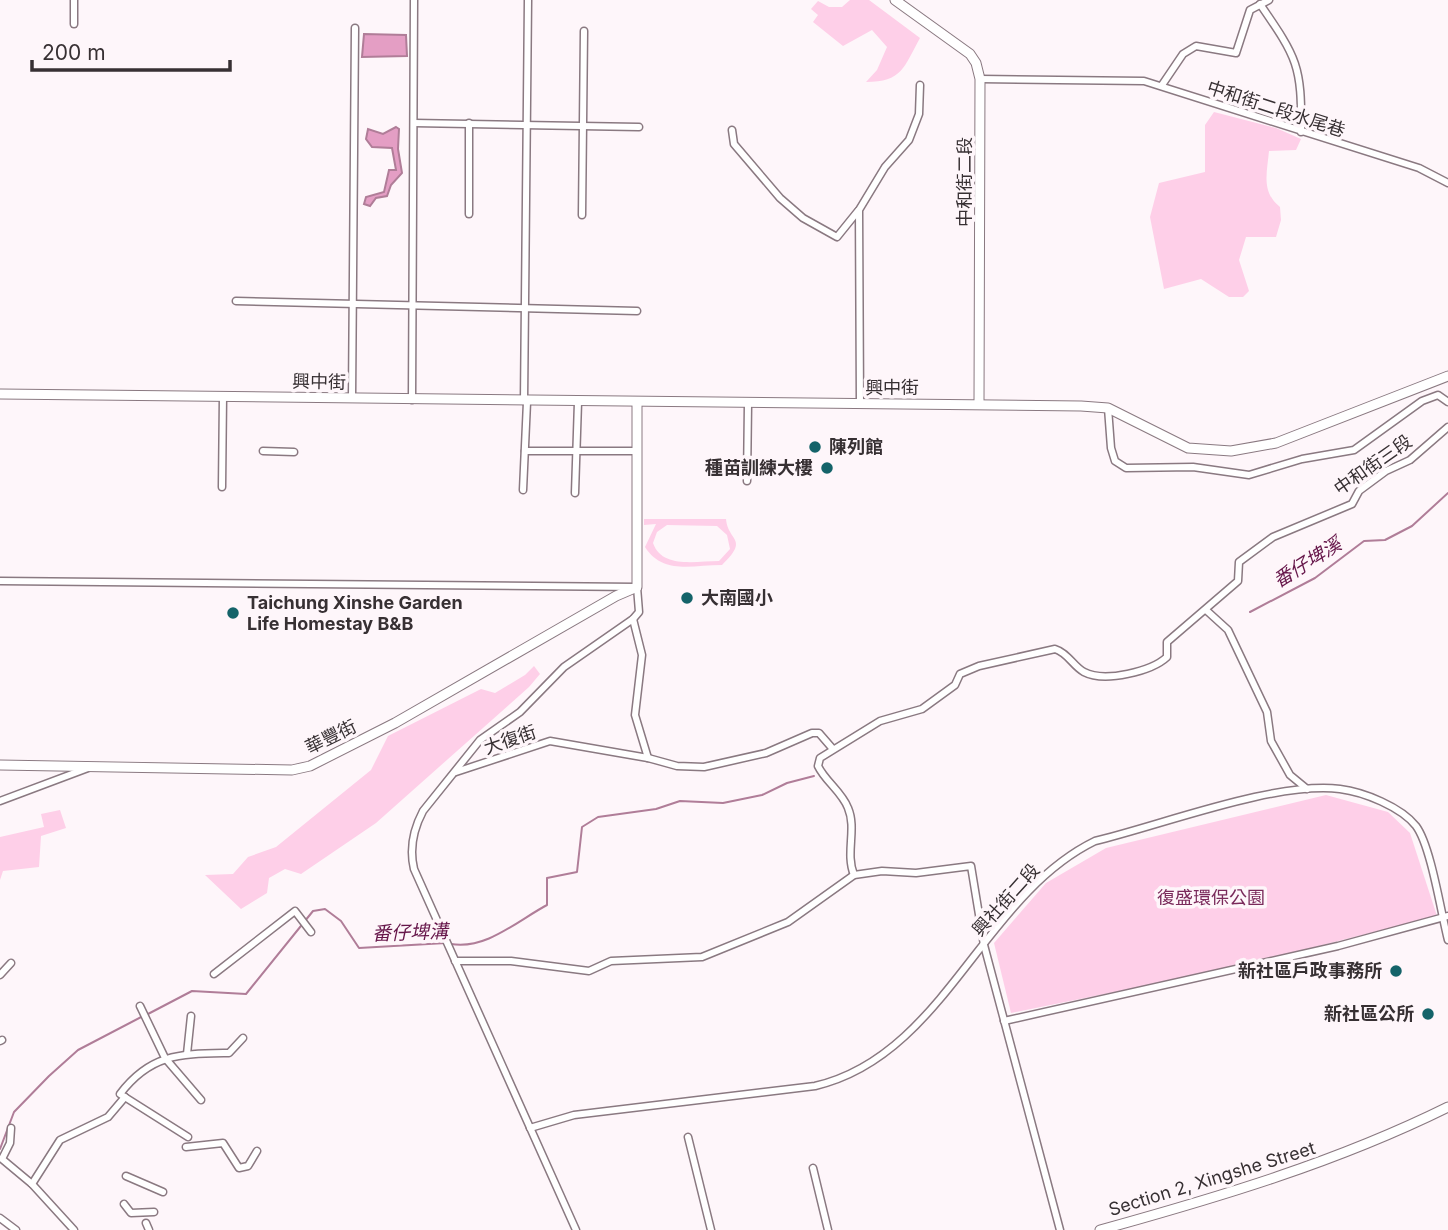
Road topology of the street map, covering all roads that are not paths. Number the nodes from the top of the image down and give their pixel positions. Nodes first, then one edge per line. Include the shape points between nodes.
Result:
1 (74, 0) edge
2 (414, 0) edge
3 (527, 0) edge
4 (895, 0) edge
5 (1269, 0) edge
6 (1261, 4) junction
7 (74, 24) dead end
8 (355, 28) dead end
9 (584, 31) dead end
10 (980, 79) junction
11 (920, 85) dead end
12 (1162, 85) junction
13 (414, 123) junction
14 (469, 123) junction
15 (527, 124) junction
16 (583, 125) junction
17 (639, 127) dead end
18 (732, 130) dead end
19 (1301, 132) junction
20 (1448, 183) edge
21 (859, 210) junction
22 (469, 214) dead end
23 (582, 215) dead end
24 (236, 301) dead end
25 (353, 306) junction
26 (412, 307) junction
27 (525, 309) junction
28 (637, 311) dead end
29 (1448, 376) edge
30 (0, 394) edge
31 (223, 396) junction
32 (352, 398) junction
33 (412, 400) junction
34 (525, 402) junction
35 (578, 402) junction
36 (636, 402) junction
37 (1448, 402) edge
38 (748, 404) junction
39 (860, 404) junction
40 (979, 404) junction
41 (1108, 408) junction
42 (1448, 427) edge
43 (263, 451) dead end
44 (525, 451) junction
45 (577, 451) junction
46 (636, 451) junction
47 (294, 452) dead end
48 (747, 481) dead end
49 (222, 487) dead end
50 (523, 490) dead end
51 (575, 493) dead end
52 (0, 581) edge
53 (637, 587) junction
54 (1206, 610) junction
55 (633, 619) junction
56 (832, 748) junction
57 (648, 758) junction
58 (0, 765) edge
59 (90, 767) junction
60 (454, 772) junction
61 (1307, 789) junction
62 (0, 801) edge
63 (854, 875) junction
64 (1445, 917) edge
65 (311, 932) dead end
66 (1448, 940) edge
67 (984, 945) junction
68 (455, 961) junction
69 (11, 963) dead end
70 (214, 974) dead end
71 (0, 975) edge
72 (140, 1006) dead end
73 (191, 1016) dead end
74 (1004, 1021) junction
75 (243, 1038) dead end
76 (187, 1054) junction
77 (164, 1058) junction
78 (125, 1097) junction
79 (201, 1100) dead end
80 (1448, 1107) edge
81 (10, 1128) dead end
82 (530, 1128) junction
83 (188, 1137) dead end
84 (688, 1137) dead end
85 (186, 1147) dead end
86 (257, 1151) dead end
87 (813, 1168) dead end
88 (126, 1175) dead end
89 (32, 1184) junction
90 (163, 1192) dead end
91 (124, 1205) dead end
92 (154, 1212) dead end
93 (0, 1218) edge
94 (16, 1230) edge
95 (74, 1230) edge
96 (576, 1230) edge
97 (711, 1230) edge
98 (828, 1230) edge
99 (1060, 1230) edge
100 (1100, 1230) edge

1 - 7 street
2 - 13 street
3 - 15 street
4 - 10 street, 中和街二段 via 970,54
5 - 6 street
6 - 12 street via 1250,10 1237,53 1196,46 1183,54
6 - 19 street via 1294,54 1302,86
8 - 25 street
9 - 16 street
10 - 12 street, 中和街二段水尾巷 via 1078,78
10 - 40 street, 中和街二段
11 - 21 street via 919,114 909,140 885,167
12 - 19 street, 中和街二段水尾巷
13 - 14 street
13 - 26 street
14 - 15 street
14 - 22 street
15 - 16 street
15 - 27 street
16 - 17 street
16 - 23 street
18 - 21 street via 734,144 747,161 785,204 811,223 838,237
19 - 20 street, 中和街二段水尾巷 via 1419,168
21 - 39 street
24 - 25 street
25 - 26 street
25 - 32 street
26 - 27 street
26 - 33 street
27 - 28 street
27 - 34 street
29 - 41 street via 1276,443 1231,451 1188,448
30 - 31 street, 興中街
31 - 32 street, 興中街
31 - 49 street
32 - 33 street, 興中街
33 - 34 street, 興中街
34 - 35 street, 興中街
34 - 44 street
35 - 36 street, 興中街
35 - 45 street
36 - 38 street, 興中街
36 - 46 street
37 - 41 street, 中和街三段 via 1438,396 1422,401 1353,450 1248,475 1193,467 1126,468 1115,461 1111,448
38 - 39 street, 興中街
38 - 48 street
39 - 40 street, 興中街
40 - 41 street
42 - 54 street, 中和街三段 via 1410,460 1359,491 1352,504 1273,537 1239,562 1238,581
43 - 47 street
44 - 45 street
44 - 50 street
45 - 46 street
45 - 51 street
46 - 53 street
52 - 53 street
53 - 55 street via 639,611
53 - 59 street, 華豐街 via 310,766 292,770
54 - 56 street, 中和街三段 via 1167,642 1167,657 1156,667 1092,675 1055,649 979,666 960,674 955,685 922,709 880,721
54 - 61 street via 1228,630 1267,712 1271,741 1290,775
55 - 57 street via 642,655 635,715
55 - 60 street, 大復街 via 564,667 520,712 480,740
56 - 57 street, 大復街 via 819,733 812,733 766,753 704,767
56 - 63 street via 818,766 848,806
57 - 60 street, 大復街 via 550,741
58 - 59 street, 華豐街
59 - 62 street
60 - 68 street via 416,824 411,858
61 - 64 street, 興社街二段 via 1343,789 1361,795 1397,810 1417,827
61 - 67 street, 興社街二段 via 1095,841 1076,850 1039,879
63 - 67 street via 971,866
63 - 68 street via 788,922 702,957 611,961 589,971 511,961
64 - 66 street, 興社街二段
64 - 74 street via 1338,946
65 - 70 street via 295,911
67 - 74 street
67 - 82 street, 興社街二段 via 918,1023 866,1067 841,1080 574,1115
68 - 82 street
69 - 71 street
72 - 77 street
73 - 76 street
74 - 99 street
75 - 76 street via 229,1053
76 - 77 street
77 - 78 street via 135,1075 120,1094
77 - 79 street
78 - 83 street
78 - 89 street via 108,1117 60,1140
80 - 100 street, Section 2, Xingshe Street via 1286,1176
81 - 89 street via 10,1143 2,1159
82 - 96 street
84 - 97 street
85 - 86 street via 223,1143 239,1168 248,1166
87 - 98 street
88 - 90 street
89 - 95 street
91 - 92 street via 131,1213
93 - 94 street

